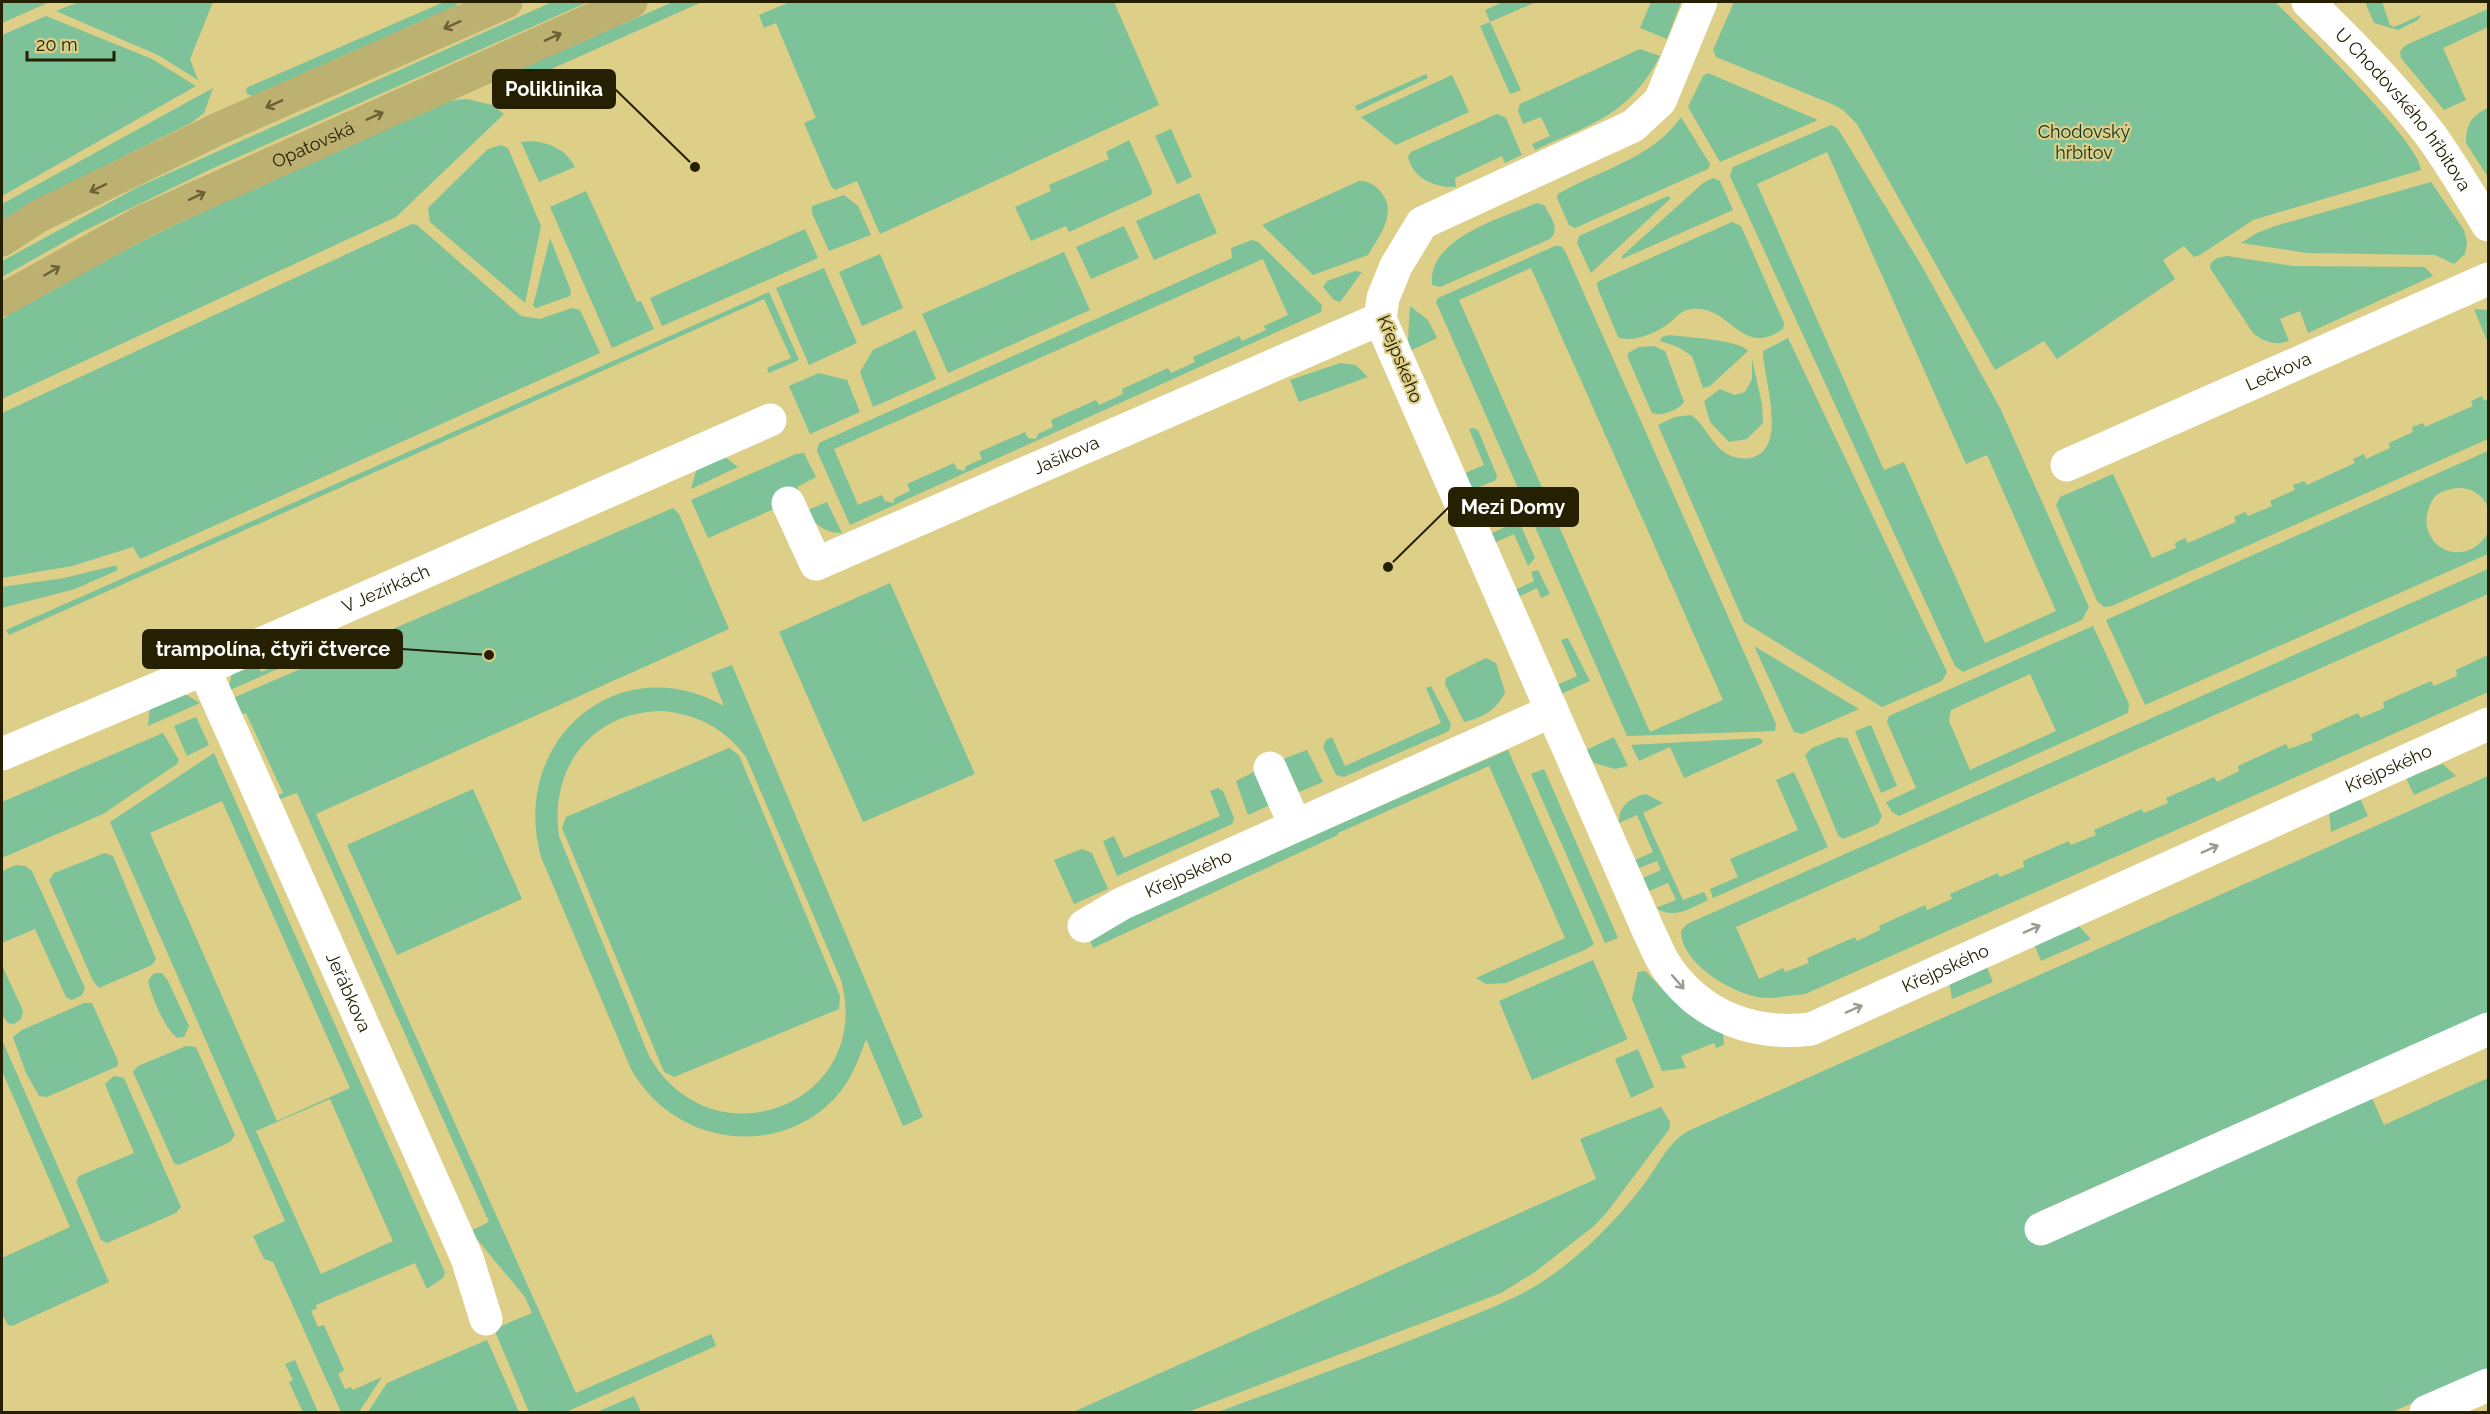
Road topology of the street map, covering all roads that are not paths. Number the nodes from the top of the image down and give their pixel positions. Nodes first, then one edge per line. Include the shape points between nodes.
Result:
1 (506, 2) edge
2 (631, 2) edge
3 (1701, 2) edge
4 (2308, 2) edge
5 (2488, 225) edge
6 (2, 240) edge
7 (2488, 279) edge
8 (2, 300) edge
9 (1380, 319) junction
10 (770, 420) dead end
11 (2067, 465) dead end
12 (788, 503) dead end
13 (204, 669) junction
14 (1552, 711) junction
15 (2488, 724) edge
16 (2, 754) edge
17 (1270, 768) dead end
18 (1295, 825) junction
19 (1084, 926) dead end
20 (2488, 1029) edge
21 (2041, 1229) dead end
22 (486, 1319) dead end
23 (2488, 1385) edge
24 (2426, 1413) edge

1 -> 6 main road via 220,128 39,216
8 -> 2 main road, Opatovská via 144,221
3 - 9 street, Křejpského via 1660,101 1647,115 1633,126 1422,223 1396,266 1383,298
4 - 5 street, U Chodovského hřbitova via 2362,54 2432,137
7 - 11 street, Lečkova
9 - 12 street, Jašíkova via 816,564
9 - 14 street, Křejpského
10 - 13 street, V Jezírkách
13 - 16 street, V Jezírkách
13 - 22 street, Jeřábkova via 467,1258
14 -> 15 street, Křejpského via 1666,968 1707,1008 1733,1023 1788,1031 1811,1029
14 - 18 street, Křejpského
17 - 18 street
18 - 19 street, Křejpského via 1120,904
20 - 21 street
23 - 24 street

